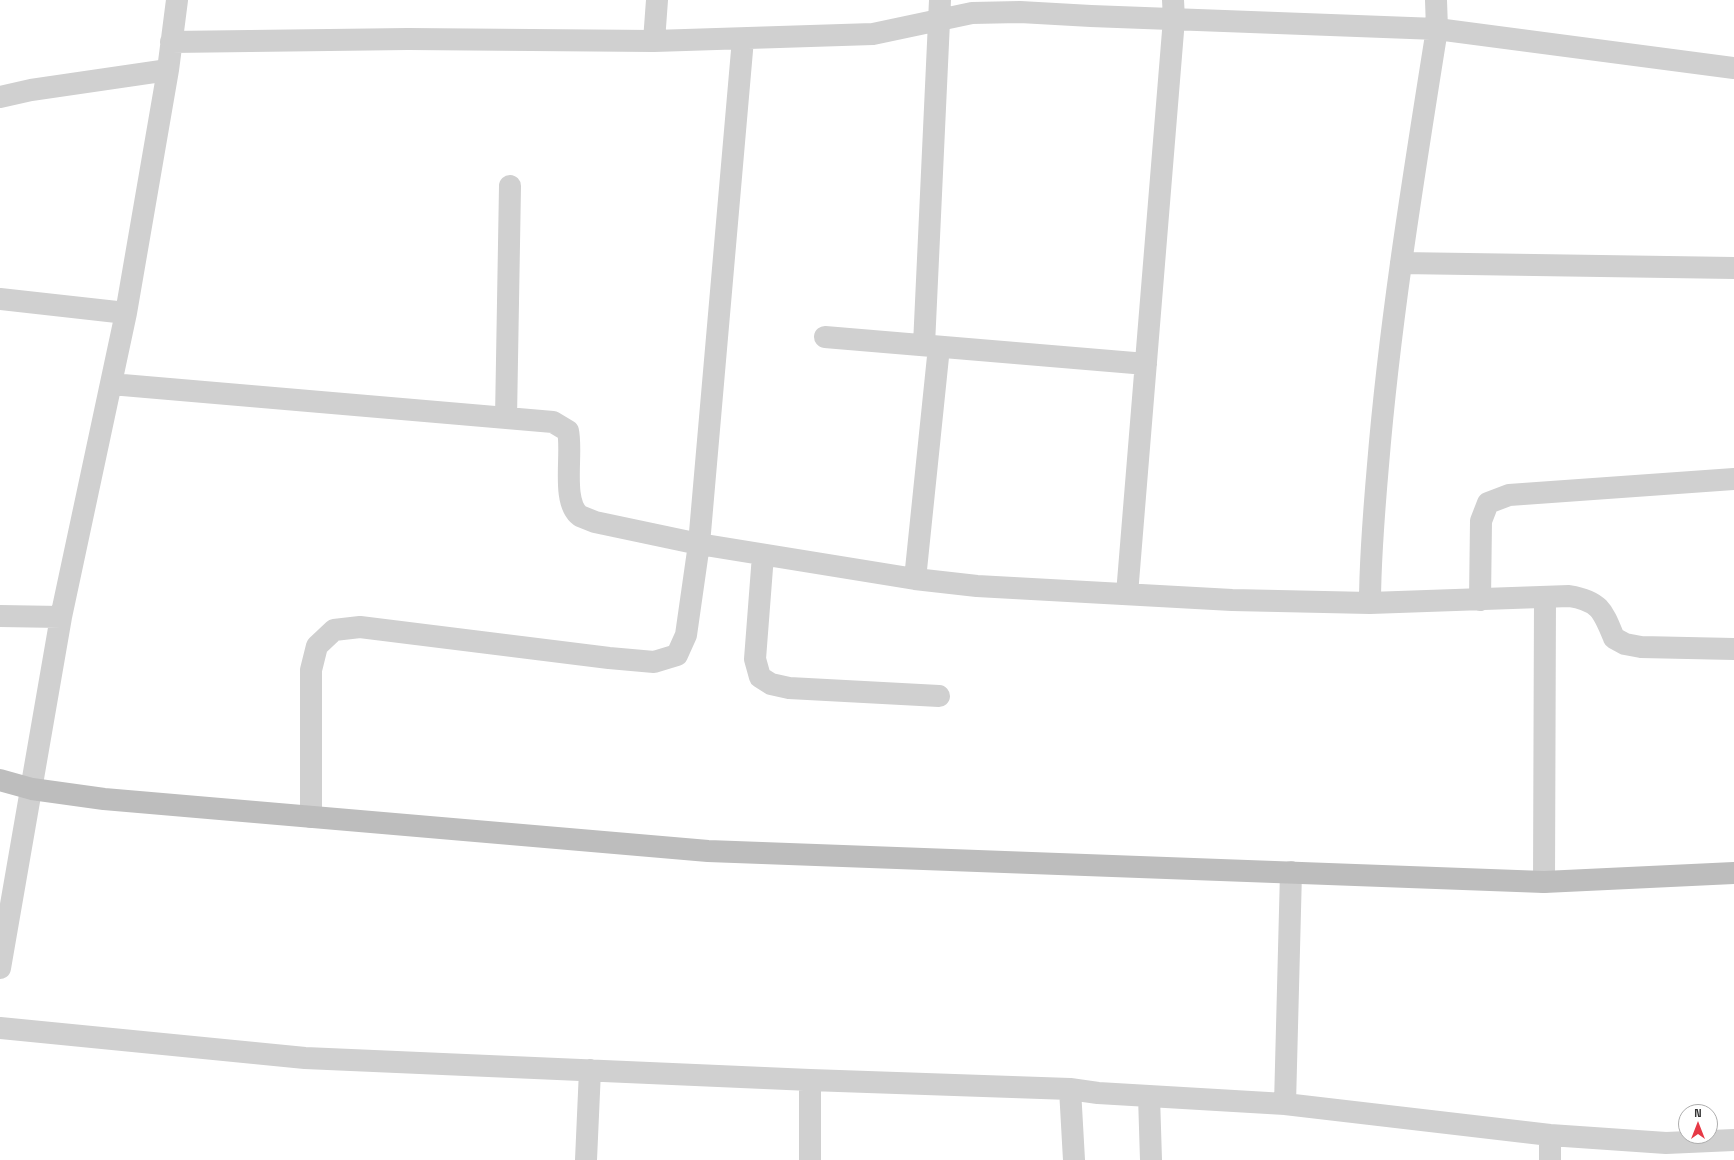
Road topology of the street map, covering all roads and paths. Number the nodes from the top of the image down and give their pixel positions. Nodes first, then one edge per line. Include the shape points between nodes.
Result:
1 (177, 0) edge
2 (657, 0) edge
3 (1436, 0) edge
4 (940, 10) edge
5 (1174, 10) edge
6 (1437, 29) junction
7 (743, 39) junction
8 (654, 41) junction
9 (172, 42) junction
10 (1734, 68) edge
11 (168, 70) junction
12 (0, 97) edge
13 (510, 186) dead end
14 (1401, 263) junction
15 (1734, 268) edge
16 (0, 299) edge
17 (126, 313) junction
18 (825, 337) dead end
19 (931, 346) junction
20 (1146, 364) junction
21 (111, 384) junction
22 (506, 418) junction
23 (1734, 479) edge
24 (698, 544) junction
25 (762, 555) junction
26 (915, 579) junction
27 (1127, 594) junction
28 (1545, 597) junction
29 (1480, 600) junction
30 (1370, 603) junction
31 (0, 616) edge
32 (61, 616) junction
33 (1734, 649) edge
34 (939, 696) dead end
35 (0, 780) edge
36 (32, 789) junction
37 (311, 817) junction
38 (1291, 872) junction
39 (1734, 873) edge
40 (1544, 882) junction
41 (0, 968) edge
42 (0, 1028) edge
43 (590, 1070) junction
44 (810, 1080) junction
45 (1070, 1089) junction
46 (1149, 1096) junction
47 (1285, 1104) junction
48 (1550, 1136) junction
49 (1734, 1140) edge
50 (1666, 1151) edge
51 (586, 1160) edge
52 (810, 1160) edge
53 (1074, 1160) edge
54 (1151, 1160) edge
55 (1550, 1160) edge

1 - 9 street
2 - 8 street
3 - 6 street
4 - 5 street via 972,13
4 - 7 street via 873,34
4 - 19 street
5 - 6 street
5 - 20 street
6 - 10 street
6 - 14 street
7 - 8 street
7 - 24 street
8 - 9 street via 408,39
9 - 11 street
11 - 12 street
11 - 17 street
13 - 22 street
14 - 15 street
14 - 30 street via 1384,392 1370,562
16 - 17 street
17 - 21 street
18 - 19 street
19 - 20 street
19 - 26 street
20 - 27 street
21 - 22 street
21 - 32 street
22 - 24 street via 553,422 568,431 571,441 571,504 580,515 595,522
23 - 29 street via 1510,495 1488,503 1481,521
24 - 25 street
24 - 37 street via 686,635 677,655 654,662 360,627 334,630 317,646 311,670
25 - 26 street
25 - 34 street via 755,659 760,677 771,684 789,688
26 - 27 street via 977,586
27 - 30 street via 1232,600
28 - 29 street
28 - 33 street via 1569,596 1586,599 1598,607 1614,638 1625,644 1641,647
28 - 40 street
29 - 30 street
31 - 32 street
32 - 36 street
35 - 36 street
36 - 37 street via 104,799
36 - 41 street
37 - 38 street via 708,852
38 - 40 street
38 - 47 street
39 - 40 street
42 - 43 street via 305,1058
43 - 44 street
43 - 51 street
44 - 45 street
44 - 52 street
45 - 46 street
45 - 53 street
46 - 47 street
46 - 54 street
47 - 48 street
48 - 50 street
48 - 55 street
49 - 50 street

